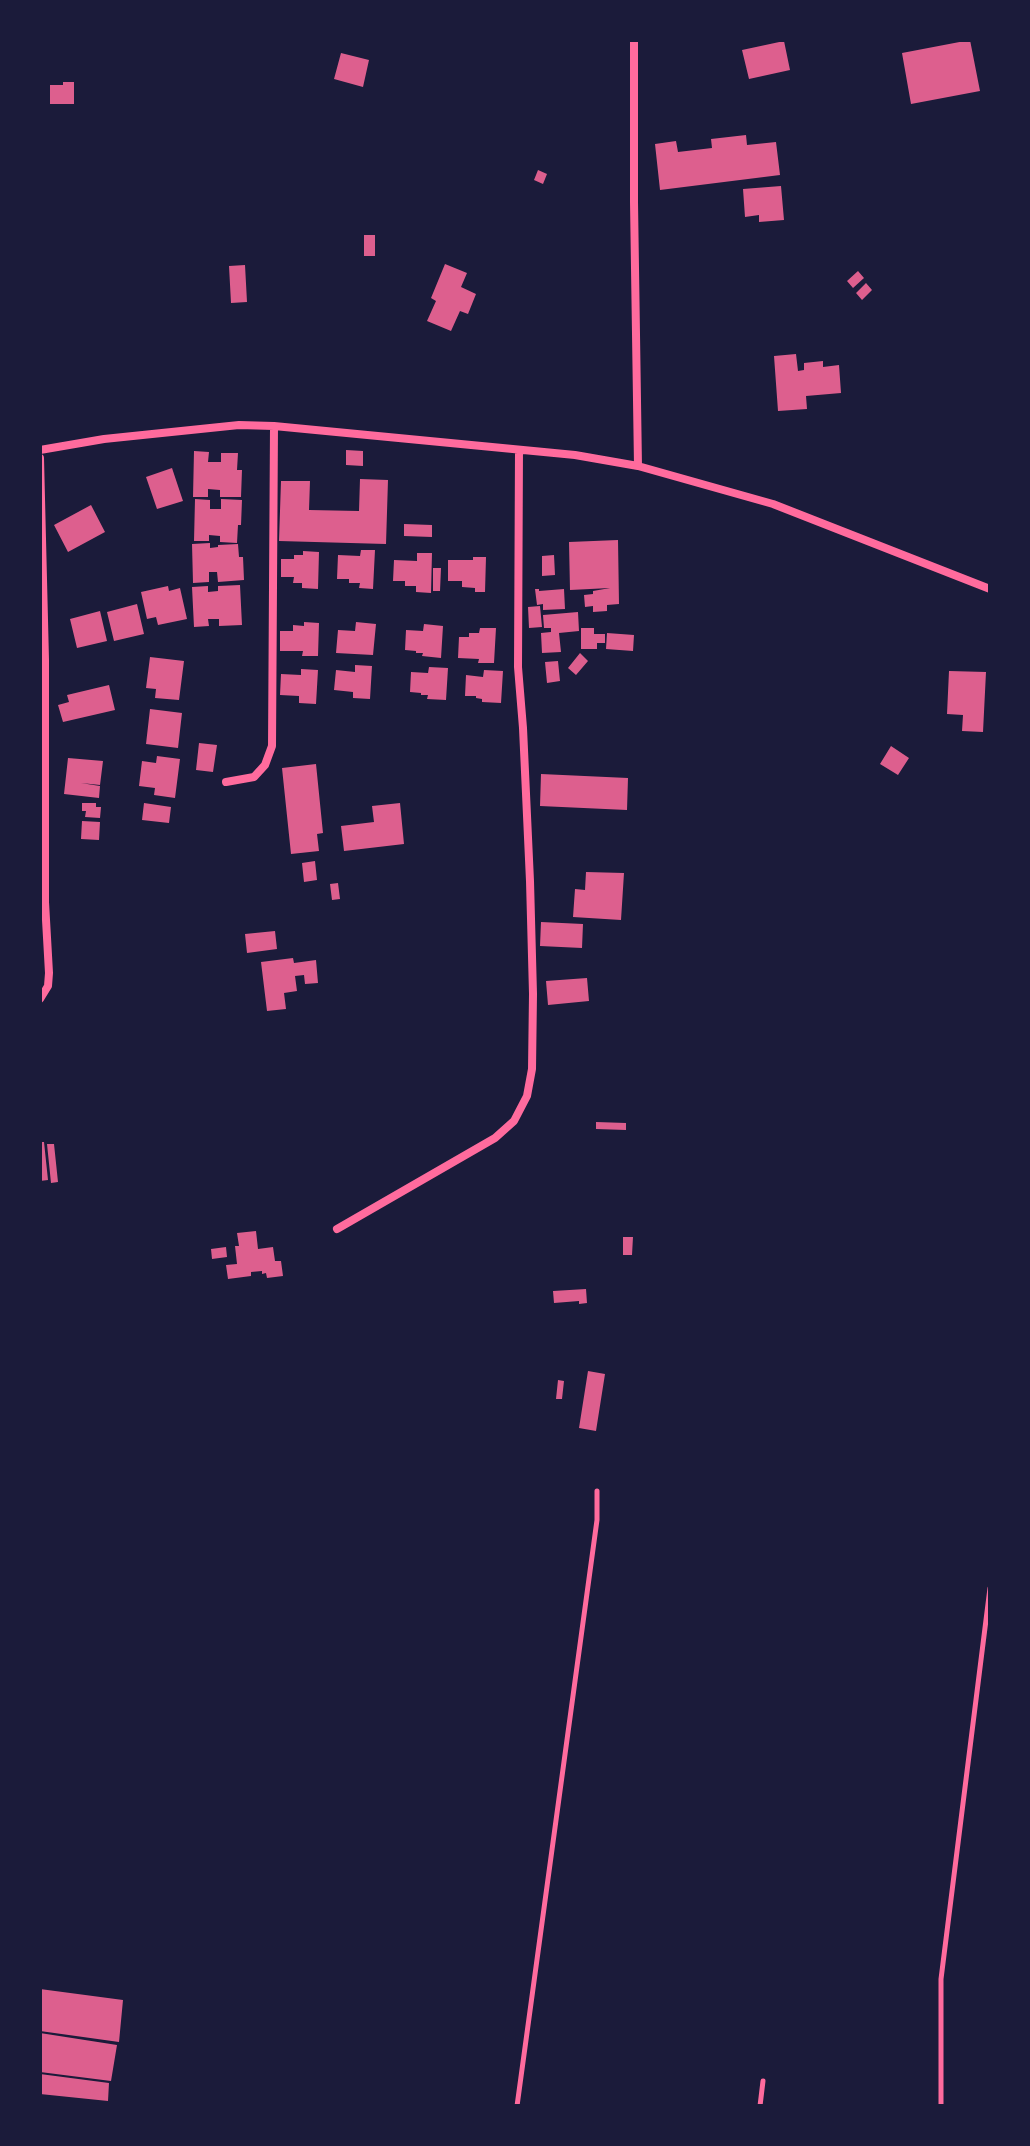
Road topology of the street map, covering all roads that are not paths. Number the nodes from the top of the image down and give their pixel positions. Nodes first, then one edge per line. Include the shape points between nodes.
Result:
1 (634, 40) edge
2 (274, 426) junction
3 (40, 450) edge
4 (519, 450) junction
5 (40, 458) edge
6 (638, 466) junction
7 (990, 589) edge
8 (226, 782) dead end
9 (40, 999) edge
10 (337, 1229) dead end
11 (597, 1491) dead end
12 (990, 1588) edge
13 (763, 2081) dead end
14 (517, 2106) edge
15 (760, 2106) edge
16 (941, 2106) edge

1 - 6 street
2 - 3 street via 206,427
2 - 4 street
2 - 8 street via 272,746 254,777
4 - 6 street
4 - 10 street via 518,667 533,994 527,1096 514,1121 495,1138
5 - 9 street via 49,973
6 - 7 street via 773,504
11 - 14 lane
12 - 16 lane via 941,1979
13 - 15 lane

